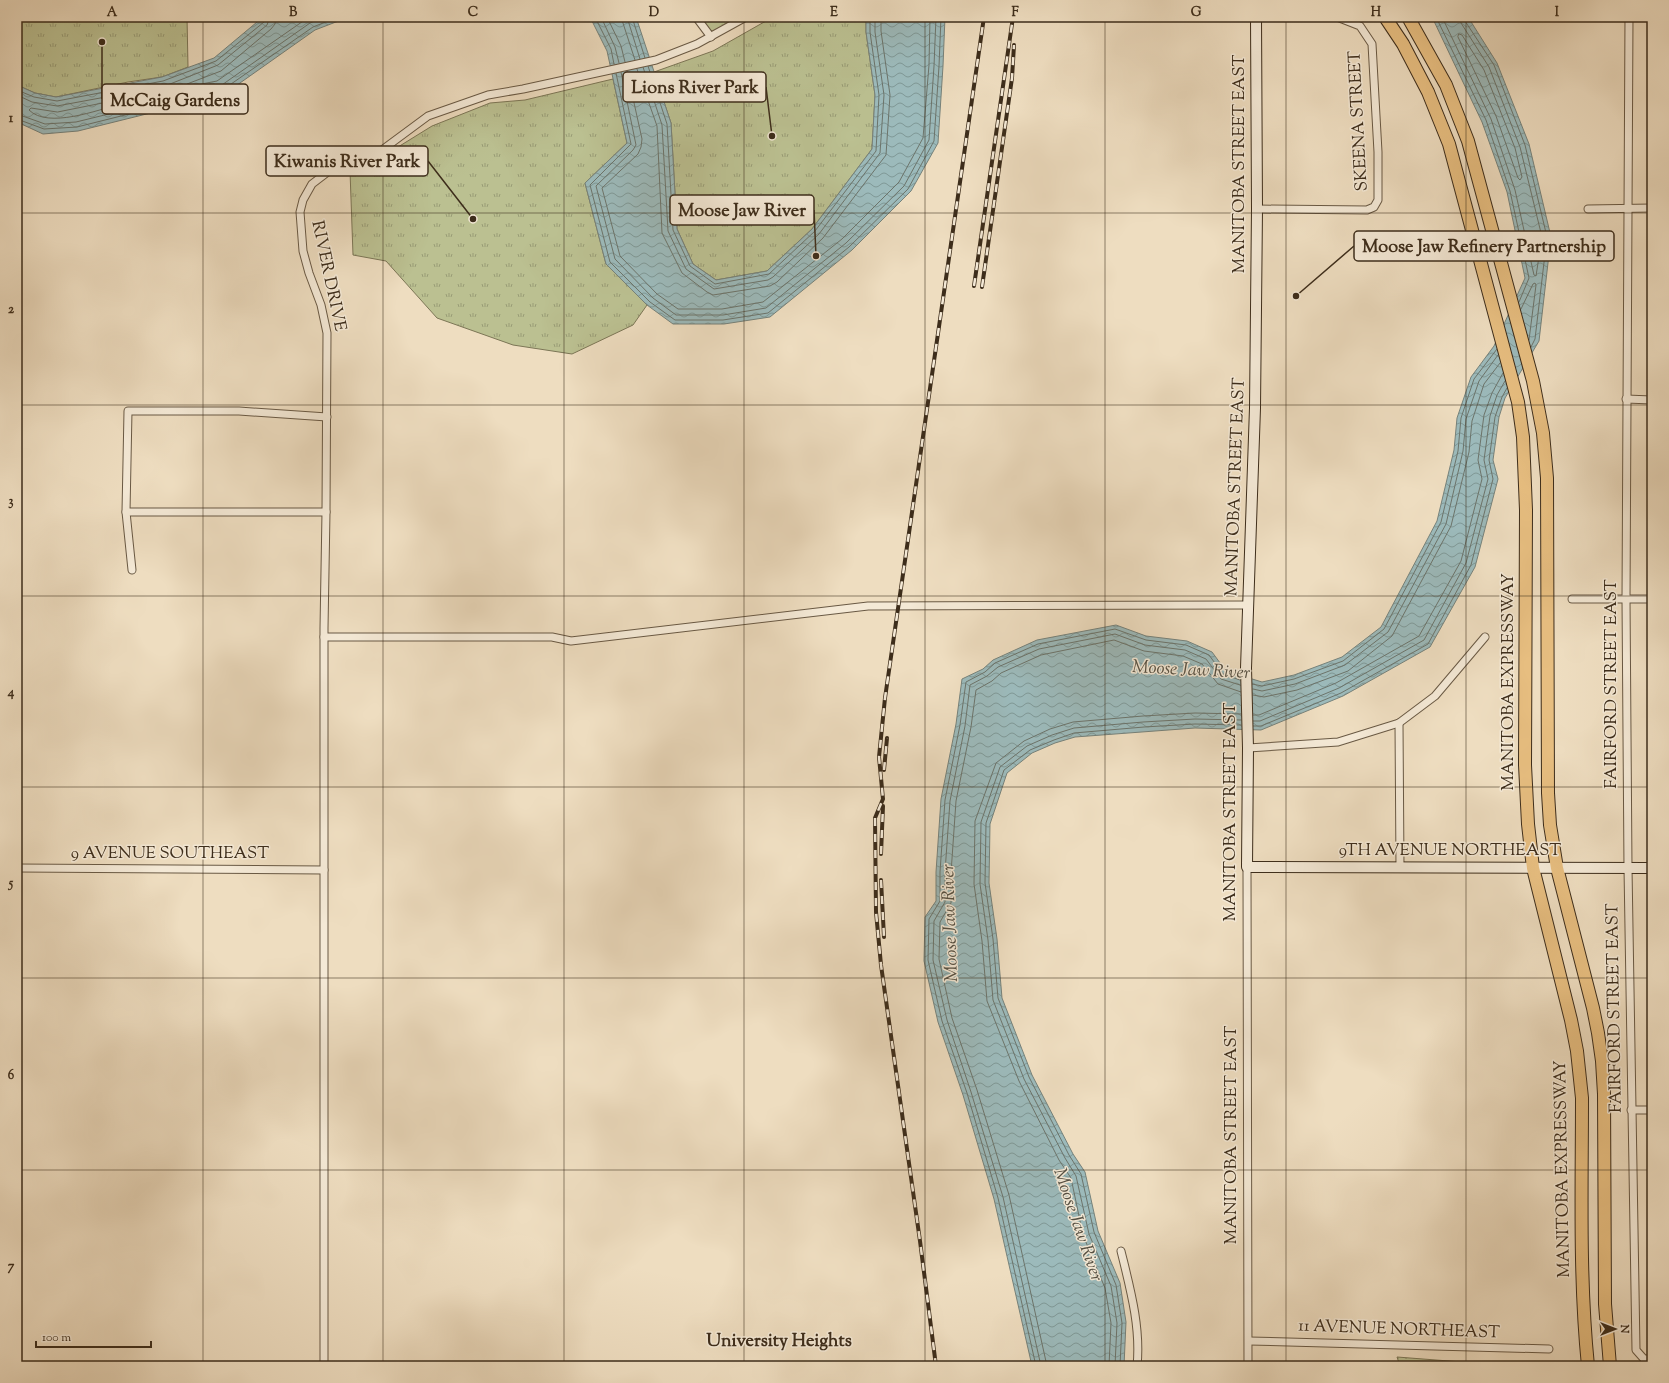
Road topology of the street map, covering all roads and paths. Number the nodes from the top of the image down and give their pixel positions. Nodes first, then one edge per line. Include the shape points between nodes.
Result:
1 (696, 17) edge
2 (746, 17) edge
3 (1256, 17) edge
4 (1337, 17) edge
5 (1385, 17) edge
6 (1408, 17) edge
7 (1629, 17) edge
8 (711, 37) junction
9 (1588, 208) dead end
10 (1629, 208) junction
11 (1652, 208) edge
12 (1257, 209) junction
13 (1626, 399) junction
14 (1652, 400) edge
15 (327, 417) junction
16 (126, 512) junction
17 (326, 512) junction
18 (132, 570) dead end
19 (1572, 599) dead end
20 (1626, 599) junction
21 (1652, 599) edge
22 (1248, 605) junction
23 (324, 638) junction
24 (1485, 638) dead end
25 (1399, 723) junction
26 (1248, 748) junction
27 (1248, 867) junction
28 (1400, 867) junction
29 (17, 868) edge
30 (1533, 868) junction
31 (1557, 868) junction
32 (1628, 868) junction
33 (1652, 868) edge
34 (324, 870) junction
35 (1632, 1110) junction
36 (1652, 1110) edge
37 (1121, 1250) dead end
38 (1248, 1341) junction
39 (1549, 1349) dead end
40 (1652, 1359) edge
41 (324, 1366) edge
42 (1137, 1366) edge
43 (1248, 1366) edge
44 (1588, 1366) edge
45 (1610, 1366) edge

1 - 8 street
2 - 8 street
3 - 12 street, MANITOBA STREET EAST
4 - 12 street, SKEENA STREET via 1360,26 1372,44 1378,200 1374,207 1367,210
5 - 30 main road, MANITOBA EXPRESSWAY via 1403,44 1428,92 1449,144 1518,402 1526,510 1525,765
6 - 31 main road via 1446,85 1468,141 1510,294 1543,433 1547,478 1547,786
7 - 10 street, FAIRFORD STREET EAST
8 - 15 street, RIVER DRIVE via 651,61 488,95 428,116 382,150 348,162 312,184 303,200 300,227 307,266 321,305 327,333
9 - 10 street
10 - 11 street
10 - 13 street, FAIRFORD STREET EAST
12 - 22 street, MANITOBA STREET EAST via 1255,408
13 - 14 street
13 - 20 street, FAIRFORD STREET EAST
15 - 16 street via 239,411 128,411
15 - 17 street, RIVER DRIVE
16 - 17 street
16 - 18 street
17 - 23 street, RIVER DRIVE
19 - 20 street
20 - 21 street
20 - 32 street, FAIRFORD STREET EAST
22 - 23 street via 868,606 571,641 552,637
22 - 26 street, MANITOBA STREET EAST
23 - 34 street, RIVER DRIVE
24 - 25 street via 1435,696
25 - 26 street via 1338,742
25 - 28 street
26 - 27 street, MANITOBA STREET EAST
27 - 28 street, 9TH AVENUE NORTHEAST
27 - 38 street, MANITOBA STREET EAST
28 - 30 street, 9TH AVENUE NORTHEAST
29 - 34 street, 9 AVENUE SOUTHEAST
30 - 31 street, 9TH AVENUE NORTHEAST
30 - 44 main road, MANITOBA EXPRESSWAY via 1571,1020 1580,1072 1582,1278
31 - 32 street, 9TH AVENUE NORTHEAST
31 - 45 main road via 1593,1008 1602,1061 1605,1304
32 - 33 street, 9TH AVENUE NORTHEAST
32 - 35 street, FAIRFORD STREET EAST
34 - 41 street, RIVER DRIVE
35 - 36 street
35 - 40 street, FAIRFORD STREET EAST via 1636,1350 1644,1359
37 - 42 street via 1133,1302
38 - 39 street, 11 AVENUE NORTHEAST
38 - 43 street, MANITOBA STREET EAST

